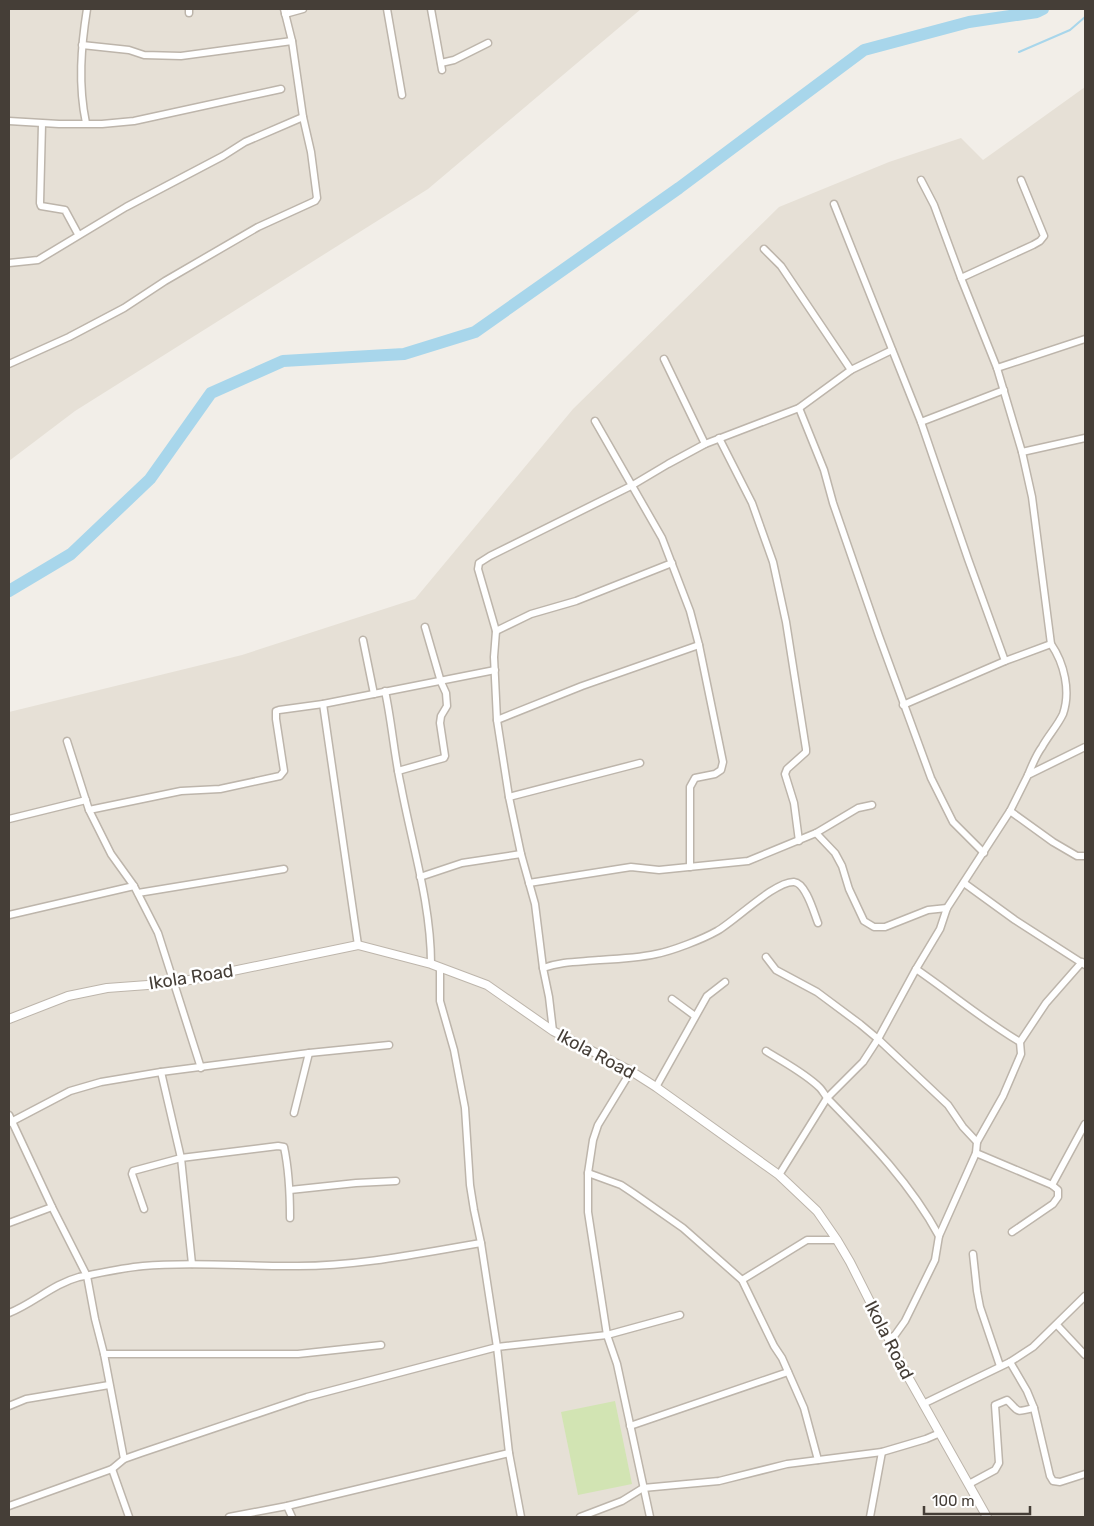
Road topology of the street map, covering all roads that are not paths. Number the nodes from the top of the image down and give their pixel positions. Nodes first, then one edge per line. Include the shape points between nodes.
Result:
1 (87, 9) edge
2 (303, 9) edge
3 (387, 9) edge
4 (431, 9) edge
5 (284, 11) edge
6 (292, 41) junction
7 (488, 43) dead end
8 (82, 45) junction
9 (281, 89) dead end
10 (402, 95) dead end
11 (303, 118) junction
12 (9, 121) edge
13 (86, 123) junction
14 (42, 124) junction
15 (920, 180) dead end
16 (1021, 180) dead end
17 (834, 204) dead end
18 (78, 234) junction
19 (764, 248) dead end
20 (9, 263) edge
21 (961, 278) junction
22 (1085, 339) edge
23 (892, 350) junction
24 (664, 360) dead end
25 (9, 364) edge
26 (997, 368) junction
27 (851, 370) junction
28 (1004, 390) junction
29 (799, 408) junction
30 (595, 421) dead end
31 (921, 422) junction
32 (719, 438) junction
33 (1085, 438) edge
34 (705, 444) junction
35 (1022, 452) junction
36 (631, 486) junction
37 (672, 563) junction
38 (424, 627) dead end
39 (496, 631) junction
40 (363, 640) dead end
41 (1051, 644) junction
42 (699, 645) junction
43 (1005, 661) junction
44 (494, 670) junction
45 (441, 682) junction
46 (386, 692) junction
47 (374, 694) junction
48 (323, 704) junction
49 (903, 705) junction
50 (497, 720) junction
51 (66, 741) dead end
52 (1085, 747) edge
53 (640, 763) dead end
54 (398, 771) junction
55 (1028, 775) junction
56 (509, 797) junction
57 (86, 800) junction
58 (872, 804) dead end
59 (89, 810) junction
60 (1010, 811) junction
61 (9, 819) edge
62 (816, 833) junction
63 (799, 841) junction
64 (984, 853) junction
65 (521, 854) junction
66 (1085, 856) edge
67 (690, 867) junction
68 (284, 869) dead end
69 (420, 877) junction
70 (529, 883) junction
71 (964, 883) junction
72 (134, 886) junction
73 (138, 893) junction
74 (947, 908) junction
75 (9, 915) edge
76 (818, 923) dead end
77 (358, 945) junction
78 (766, 957) dead end
79 (1084, 963) edge
80 (431, 964) junction
81 (440, 968) junction
82 (543, 968) junction
83 (916, 969) junction
84 (725, 982) dead end
85 (175, 983) junction
86 (672, 999) dead end
87 (695, 1016) junction
88 (9, 1019) edge
89 (553, 1031) junction
90 (878, 1039) junction
91 (1020, 1042) junction
92 (390, 1045) dead end
93 (766, 1051) dead end
94 (309, 1053) junction
95 (201, 1068) junction
96 (631, 1071) junction
97 (161, 1072) junction
98 (656, 1087) junction
99 (827, 1098) junction
100 (294, 1113) dead end
101 (10, 1120) edge
102 (1085, 1124) edge
103 (977, 1142) junction
104 (976, 1153) junction
105 (181, 1158) junction
106 (588, 1173) junction
107 (779, 1175) junction
108 (396, 1181) dead end
109 (1052, 1185) junction
110 (290, 1190) junction
111 (52, 1207) junction
112 (144, 1209) dead end
113 (290, 1218) dead end
114 (9, 1223) edge
115 (1012, 1232) dead end
116 (939, 1236) junction
117 (837, 1240) junction
118 (482, 1243) junction
119 (973, 1254) dead end
120 (192, 1264) junction
121 (87, 1276) junction
122 (742, 1280) junction
123 (1085, 1296) edge
124 (9, 1313) edge
125 (680, 1315) dead end
126 (1057, 1325) junction
127 (608, 1335) junction
128 (889, 1339) junction
129 (381, 1345) dead end
130 (497, 1347) junction
131 (104, 1354) junction
132 (1085, 1355) edge
133 (1010, 1362) junction
134 (1000, 1366) junction
135 (788, 1372) junction
136 (109, 1384) junction
137 (923, 1404) junction
138 (9, 1406) edge
139 (1034, 1408) junction
140 (630, 1426) junction
141 (940, 1434) junction
142 (882, 1452) junction
143 (509, 1453) junction
144 (124, 1459) junction
145 (818, 1460) junction
146 (112, 1469) junction
147 (1084, 1477) edge
148 (968, 1484) junction
149 (643, 1488) junction
150 (9, 1506) edge
151 (287, 1506) junction
152 (129, 1517) edge
153 (229, 1517) edge
154 (292, 1517) edge
155 (521, 1517) edge
156 (580, 1517) edge
157 (650, 1517) edge
158 (870, 1517) edge
159 (987, 1517) edge

1 - 8 street
2 - 5 street
3 - 10 street
4 - 7 street via 441,67
5 - 6 street
6 - 8 street via 181,56 144,55 129,50
6 - 11 street
8 - 13 street via 81,88
9 - 13 street via 134,121
11 - 18 street via 245,142
11 - 25 street via 311,152 315,201 258,227 124,308
12 - 14 street
13 - 14 street
14 - 18 street via 40,203 41,206 65,210
15 - 21 street via 934,205
16 - 21 street via 1044,236 1033,245
17 - 23 street
18 - 20 street via 38,260
19 - 27 street via 781,266
21 - 26 street
22 - 26 street
23 - 27 street
23 - 31 street
24 - 34 street
26 - 28 street
27 - 29 street
28 - 31 street
28 - 35 street
29 - 32 street
29 - 49 street via 824,470
30 - 36 street
31 - 43 street
32 - 34 street
32 - 63 street via 752,503 773,562 786,622 806,750 785,774 794,803
33 - 35 street
34 - 36 street
35 - 41 street via 1032,497
36 - 37 street via 662,538
36 - 39 street via 481,561 478,569
37 - 39 street via 576,601 531,614
37 - 42 street
38 - 45 street
39 - 44 street
40 - 47 street
41 - 43 street
41 - 55 street via 1061,664 1067,692 1065,706
42 - 50 street
42 - 67 street via 723,762 721,770 695,778 690,787
43 - 49 street
44 - 45 street
44 - 50 street
45 - 46 street
45 - 54 street via 447,706 440,723 445,756
46 - 47 street
46 - 54 street
47 - 48 street
48 - 59 street via 276,711 284,771 280,776 220,789 181,791
48 - 77 street
49 - 64 street via 931,778 953,822
50 - 56 street
51 - 57 street
52 - 55 street
53 - 56 street
54 - 69 street
55 - 60 street
56 - 65 street
57 - 59 street
57 - 61 street
58 - 62 street via 858,808
59 - 72 street via 111,854
60 - 64 street
60 - 66 street via 1061,847 1077,856
62 - 63 street
62 - 74 street via 835,853 864,922 874,927 885,927 928,910
63 - 67 street via 748,861
64 - 71 street
65 - 69 street via 462,863
65 - 70 street
67 - 70 street via 659,870 632,867
68 - 73 street
69 - 80 street via 429,926
70 - 82 street via 535,904
71 - 74 street
71 - 79 street
72 - 73 street
72 - 75 street
73 - 85 street via 158,933
74 - 83 street via 940,929
76 - 82 street via 803,887 792,882 759,899 717,931 657,954 559,962
77 - 80 street, Ikola Road
77 - 85 street, Ikola Road
78 - 90 street via 776,970 817,992
79 - 91 street via 1046,1003
80 - 81 street, Ikola Road
81 - 89 street, Ikola Road via 487,985
81 - 118 street via 440,1001 465,1108 470,1185
82 - 89 street
83 - 90 street
83 - 91 street
84 - 87 street via 706,996
85 - 88 street, Ikola Road via 108,988 68,996
85 - 95 street
86 - 87 street
87 - 98 street
89 - 96 street, Ikola Road
90 - 99 street via 863,1062
90 - 103 street via 948,1105
91 - 103 street via 1021,1054 1004,1096
92 - 94 street
93 - 99 street via 807,1078
94 - 95 street
94 - 100 street
95 - 97 street
96 - 98 street, Ikola Road
96 - 106 street via 598,1125
97 - 101 street via 70,1091
97 - 105 street
98 - 107 street, Ikola Road
99 - 107 street
99 - 116 street via 890,1165 925,1210
101 - 111 street
102 - 109 street
103 - 104 street
104 - 109 street
104 - 116 street
105 - 110 street via 278,1146 284,1148
105 - 112 street via 132,1172
105 - 120 street
106 - 122 street via 621,1185 683,1228
106 - 127 street via 588,1212
107 - 117 street, Ikola Road via 817,1211
108 - 110 street
109 - 115 street via 1058,1190 1058,1197
110 - 113 street
111 - 114 street
111 - 121 street
116 - 128 street via 935,1260 905,1321
117 - 122 street via 806,1240
117 - 128 street, Ikola Road
118 - 120 street via 336,1265
118 - 130 street
119 - 134 street via 980,1307
120 - 121 street via 142,1266
121 - 124 street via 49,1290
121 - 131 street
122 - 135 street
123 - 126 street
125 - 127 street
126 - 132 street
126 - 133 street via 1033,1348
127 - 130 street
127 - 140 street
128 - 137 street, Ikola Road
129 - 131 street via 298,1354
130 - 143 street
130 - 144 street via 307,1397
131 - 136 street
133 - 134 street
133 - 139 street
134 - 137 street
135 - 140 street
135 - 145 street via 804,1408
136 - 138 street
136 - 144 street
137 - 141 street, Ikola Road
139 - 147 street via 1054,1482
139 - 148 street via 1020,1412 1007,1400 994,1405 999,1463 995,1470
140 - 149 street
141 - 142 street
141 - 148 street, Ikola Road
142 - 145 street
142 - 158 street
143 - 151 street
143 - 155 street
144 - 146 street
145 - 149 street via 774,1466 719,1481
146 - 150 street
146 - 152 street
148 - 159 street, Ikola Road
149 - 156 street via 622,1501
149 - 157 street
151 - 153 street
151 - 154 street

